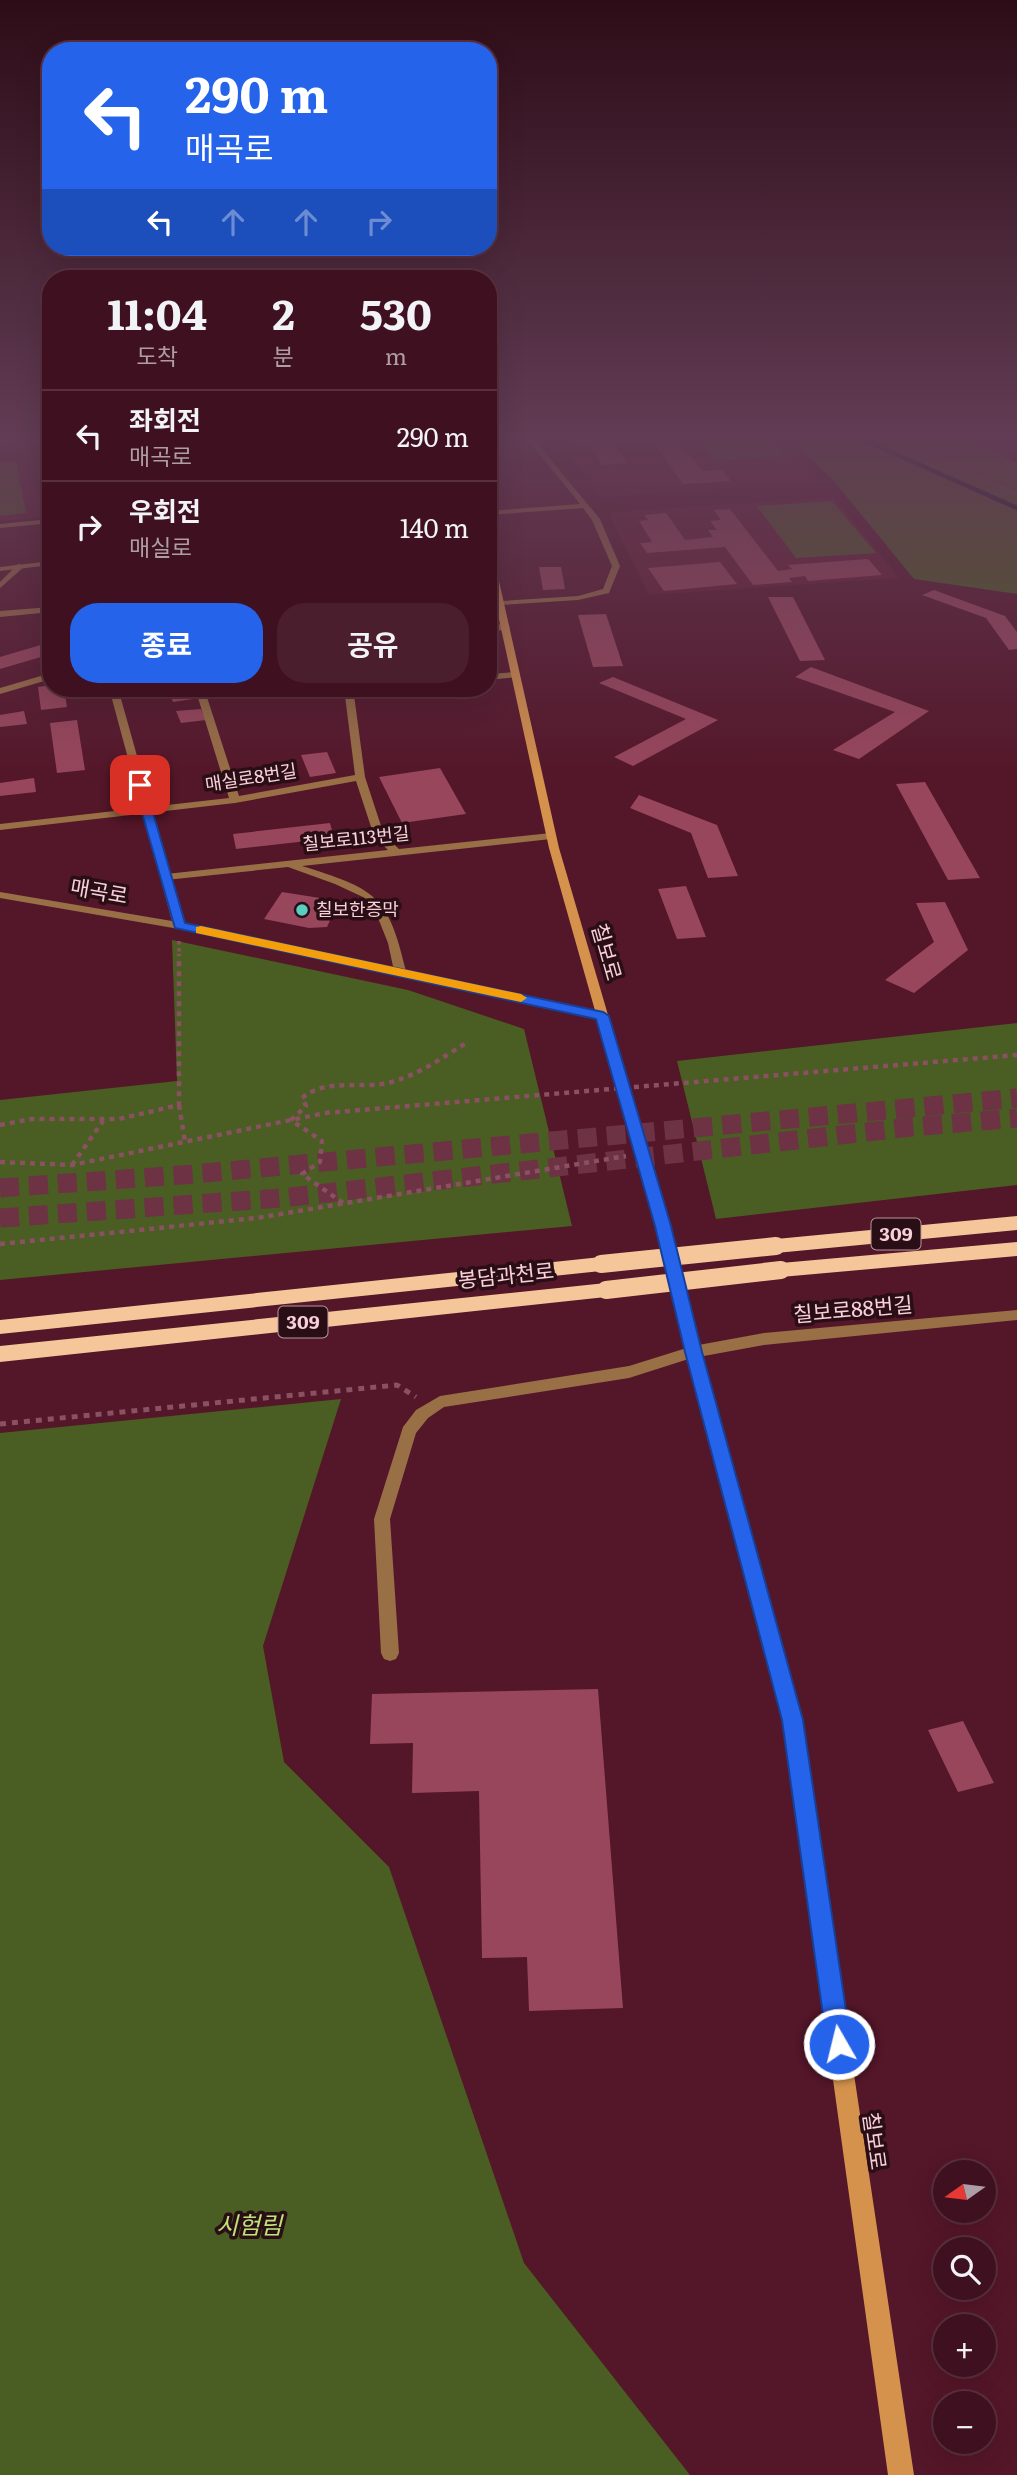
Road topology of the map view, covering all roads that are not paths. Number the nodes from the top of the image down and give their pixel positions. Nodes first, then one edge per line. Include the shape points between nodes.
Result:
1 (610, 552) edge
2 (42, 564) edge
3 (21, 566) junction
4 (0, 569) edge
5 (0, 586) edge
6 (497, 592) edge
7 (501, 603) junction
8 (42, 610) edge
9 (0, 614) edge
10 (506, 627) junction
11 (497, 628) edge
12 (516, 675) junction
13 (497, 676) edge
14 (42, 679) edge
15 (0, 691) edge
16 (115, 697) edge
17 (202, 697) edge
18 (350, 697) edge
19 (360, 777) junction
20 (234, 800) junction
21 (146, 809) junction
22 (0, 827) edge
23 (551, 835) junction
24 (396, 852) junction
25 (286, 864) junction
26 (166, 877) junction
27 (0, 895) edge
28 (179, 926) junction
29 (400, 971) junction
30 (603, 1016) junction
31 (1017, 1223) edge
32 (1017, 1249) edge
33 (1017, 1315) edge
34 (0, 1327) edge
35 (694, 1352) junction
36 (0, 1354) edge
37 (390, 1653) dead end
38 (901, 2475) edge

1 - 7 street via 616,566 606,591 578,598
2 - 3 street
3 - 4 street
3 - 5 street
6 - 7 main road, 칠보로
7 - 10 main road, 칠보로
8 - 9 street
10 - 11 street
10 - 12 main road, 칠보로
12 - 13 street
12 - 23 main road, 칠보로
14 - 15 street
16 - 21 street
17 - 20 street
18 - 19 street
19 - 20 street, 매실로8번길
19 - 24 street via 379,835
20 - 21 street, 매실로8번길
21 - 22 street, 매실로8번길
21 - 26 street
23 - 24 street, 칠보로113번길
23 - 30 main road, 칠보로
24 - 25 street, 칠보로113번길
25 - 26 street, 칠보로113번길
25 - 29 street via 362,889 378,905 393,933
26 - 28 street
27 - 28 street, 매곡로
28 - 29 street, 매곡로
29 - 30 street, 매곡로
30 - 35 main road, 칠보로
31 - 34 highway, 봉담과천로 / 309, bridge
32 - 36 highway, 봉담과천로 / 309, bridge via 781,1269
33 - 35 street, 칠보로88번길 via 764,1339
35 - 37 street, 칠보로88번길 via 629,1372 476,1394 432,1407 409,1431 382,1519
35 - 38 main road, 칠보로 via 792,1720

